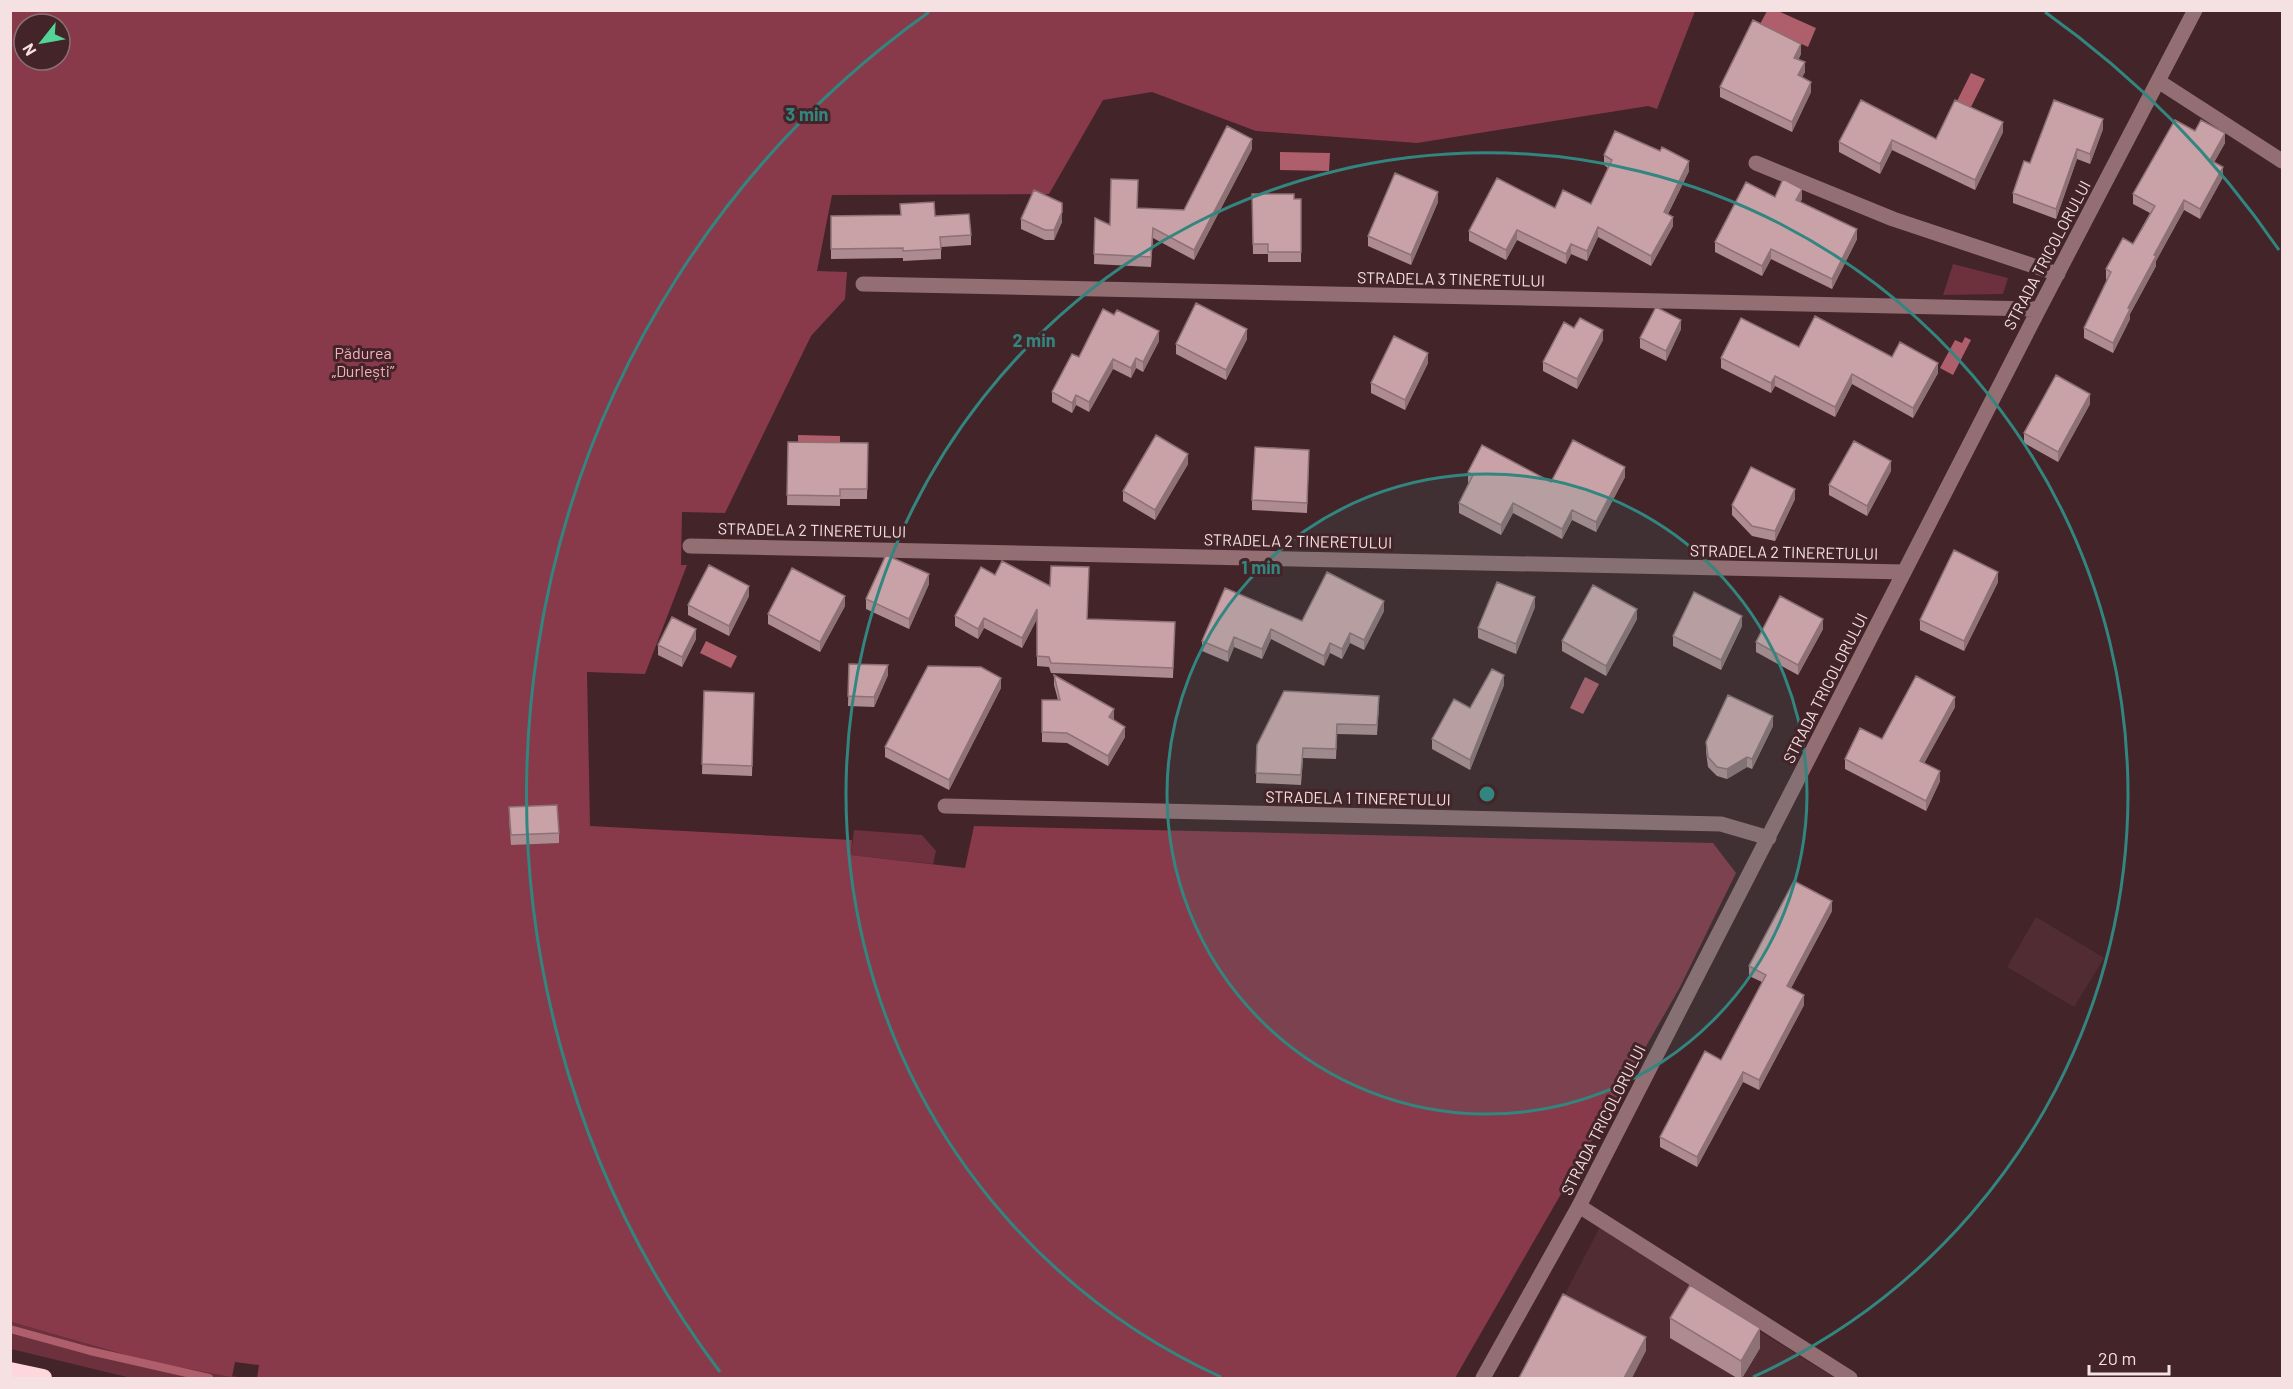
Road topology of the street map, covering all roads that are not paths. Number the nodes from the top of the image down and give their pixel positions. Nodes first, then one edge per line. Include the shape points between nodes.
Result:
1 (2195, 10) edge
2 (2158, 81) junction
3 (2283, 161) edge
4 (1756, 163) dead end
5 (2058, 274) junction
6 (863, 284) dead end
7 (2038, 309) junction
8 (690, 546) dead end
9 (1904, 572) junction
10 (945, 806) dead end
11 (1768, 838) junction
12 (1579, 1206) junction
13 (10, 1371) edge
14 (43, 1378) edge
15 (1483, 1378) edge
16 (1850, 1378) edge

1 - 2 street, STRADA TRICOLORULUI
2 - 3 street
2 - 5 street, STRADA TRICOLORULUI
4 - 5 street via 1893,219
5 - 7 street, STRADA TRICOLORULUI
6 - 7 street, STRADELA 3 TINERETULUI
7 - 9 street, STRADA TRICOLORULUI
8 - 9 street, STRADELA 2 TINERETULUI
9 - 11 street, STRADA TRICOLORULUI
10 - 11 street, STRADELA 1 TINERETULUI via 1721,824
11 - 12 street, STRADA TRICOLORULUI
12 - 15 street, STRADA TRICOLORULUI
12 - 16 street
13 - 14 highway

